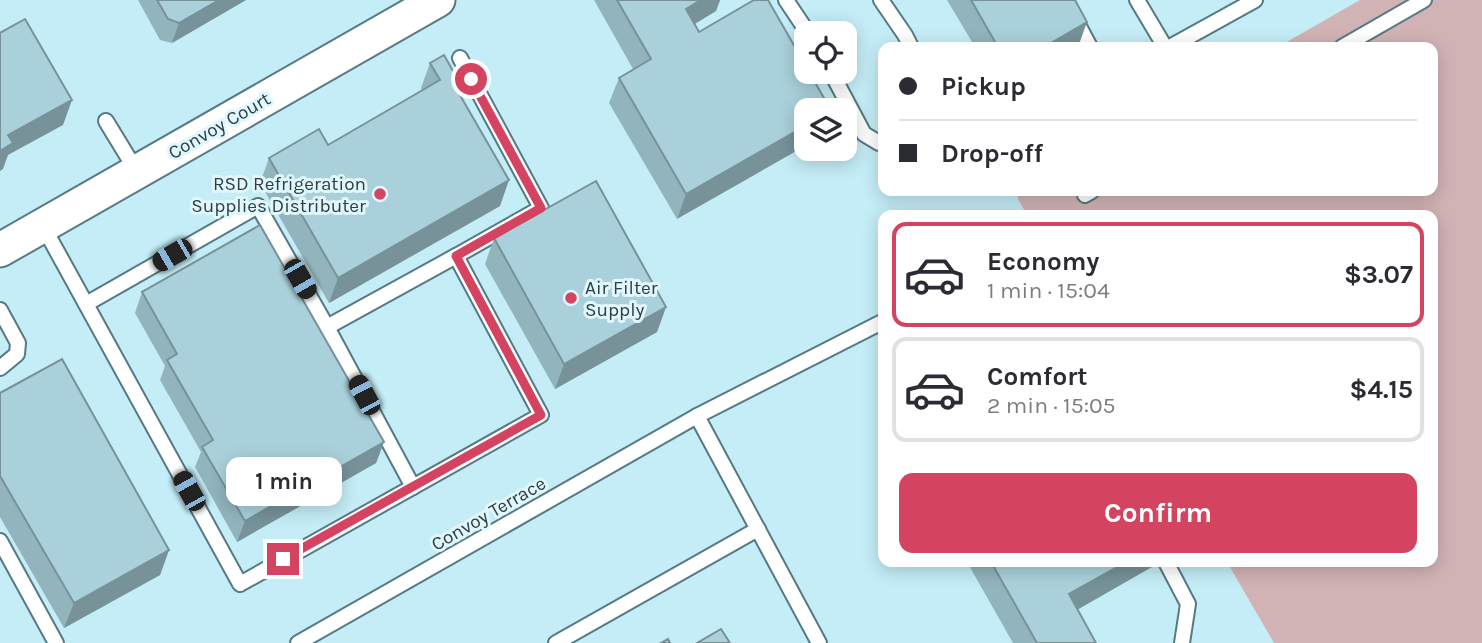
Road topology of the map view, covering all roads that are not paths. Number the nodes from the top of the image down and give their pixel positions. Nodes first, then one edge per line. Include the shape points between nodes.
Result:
1 (438, 0) edge
2 (786, 0) edge
3 (881, 0) edge
4 (1065, 0) edge
5 (1138, 0) edge
6 (1255, 0) edge
7 (1424, 0) edge
8 (1231, 6) edge
9 (800, 21) edge
10 (909, 42) edge
11 (1087, 42) edge
12 (1164, 42) edge
13 (1175, 42) edge
14 (1351, 42) edge
15 (460, 58) dead end
16 (837, 84) edge
17 (106, 121) dead end
18 (878, 142) edge
19 (136, 172) junction
20 (43, 226) junction
21 (0, 250) edge
22 (456, 256) junction
23 (86, 304) junction
24 (0, 310) edge
25 (878, 324) edge
26 (327, 327) junction
27 (0, 368) edge
28 (697, 416) junction
29 (413, 487) junction
30 (758, 529) junction
31 (0, 541) edge
32 (1169, 567) edge
33 (56, 643) edge
34 (298, 643) edge
35 (556, 643) edge
36 (819, 643) edge
37 (1182, 643) edge

1 - 19 street, Convoy Court
2 - 9 lane
3 - 10 lane
4 - 11 lane
5 - 12 lane
6 - 8 lane
7 - 14 lane
8 - 13 lane
15 - 22 lane via 541,208
16 - 18 lane via 864,134
17 - 19 lane
19 - 20 street, Convoy Court
20 - 21 street, Convoy Court
20 - 23 lane
22 - 26 lane
22 - 29 lane via 541,415
23 - 26 lane via 258,206
23 - 29 lane via 240,584
24 - 27 lane via 18,344 17,354
25 - 28 lane, Convoy Terrace
26 - 29 lane
28 - 30 lane
28 - 34 lane, Convoy Terrace
30 - 35 lane
30 - 36 lane
31 - 33 lane
32 - 37 lane via 1188,604

